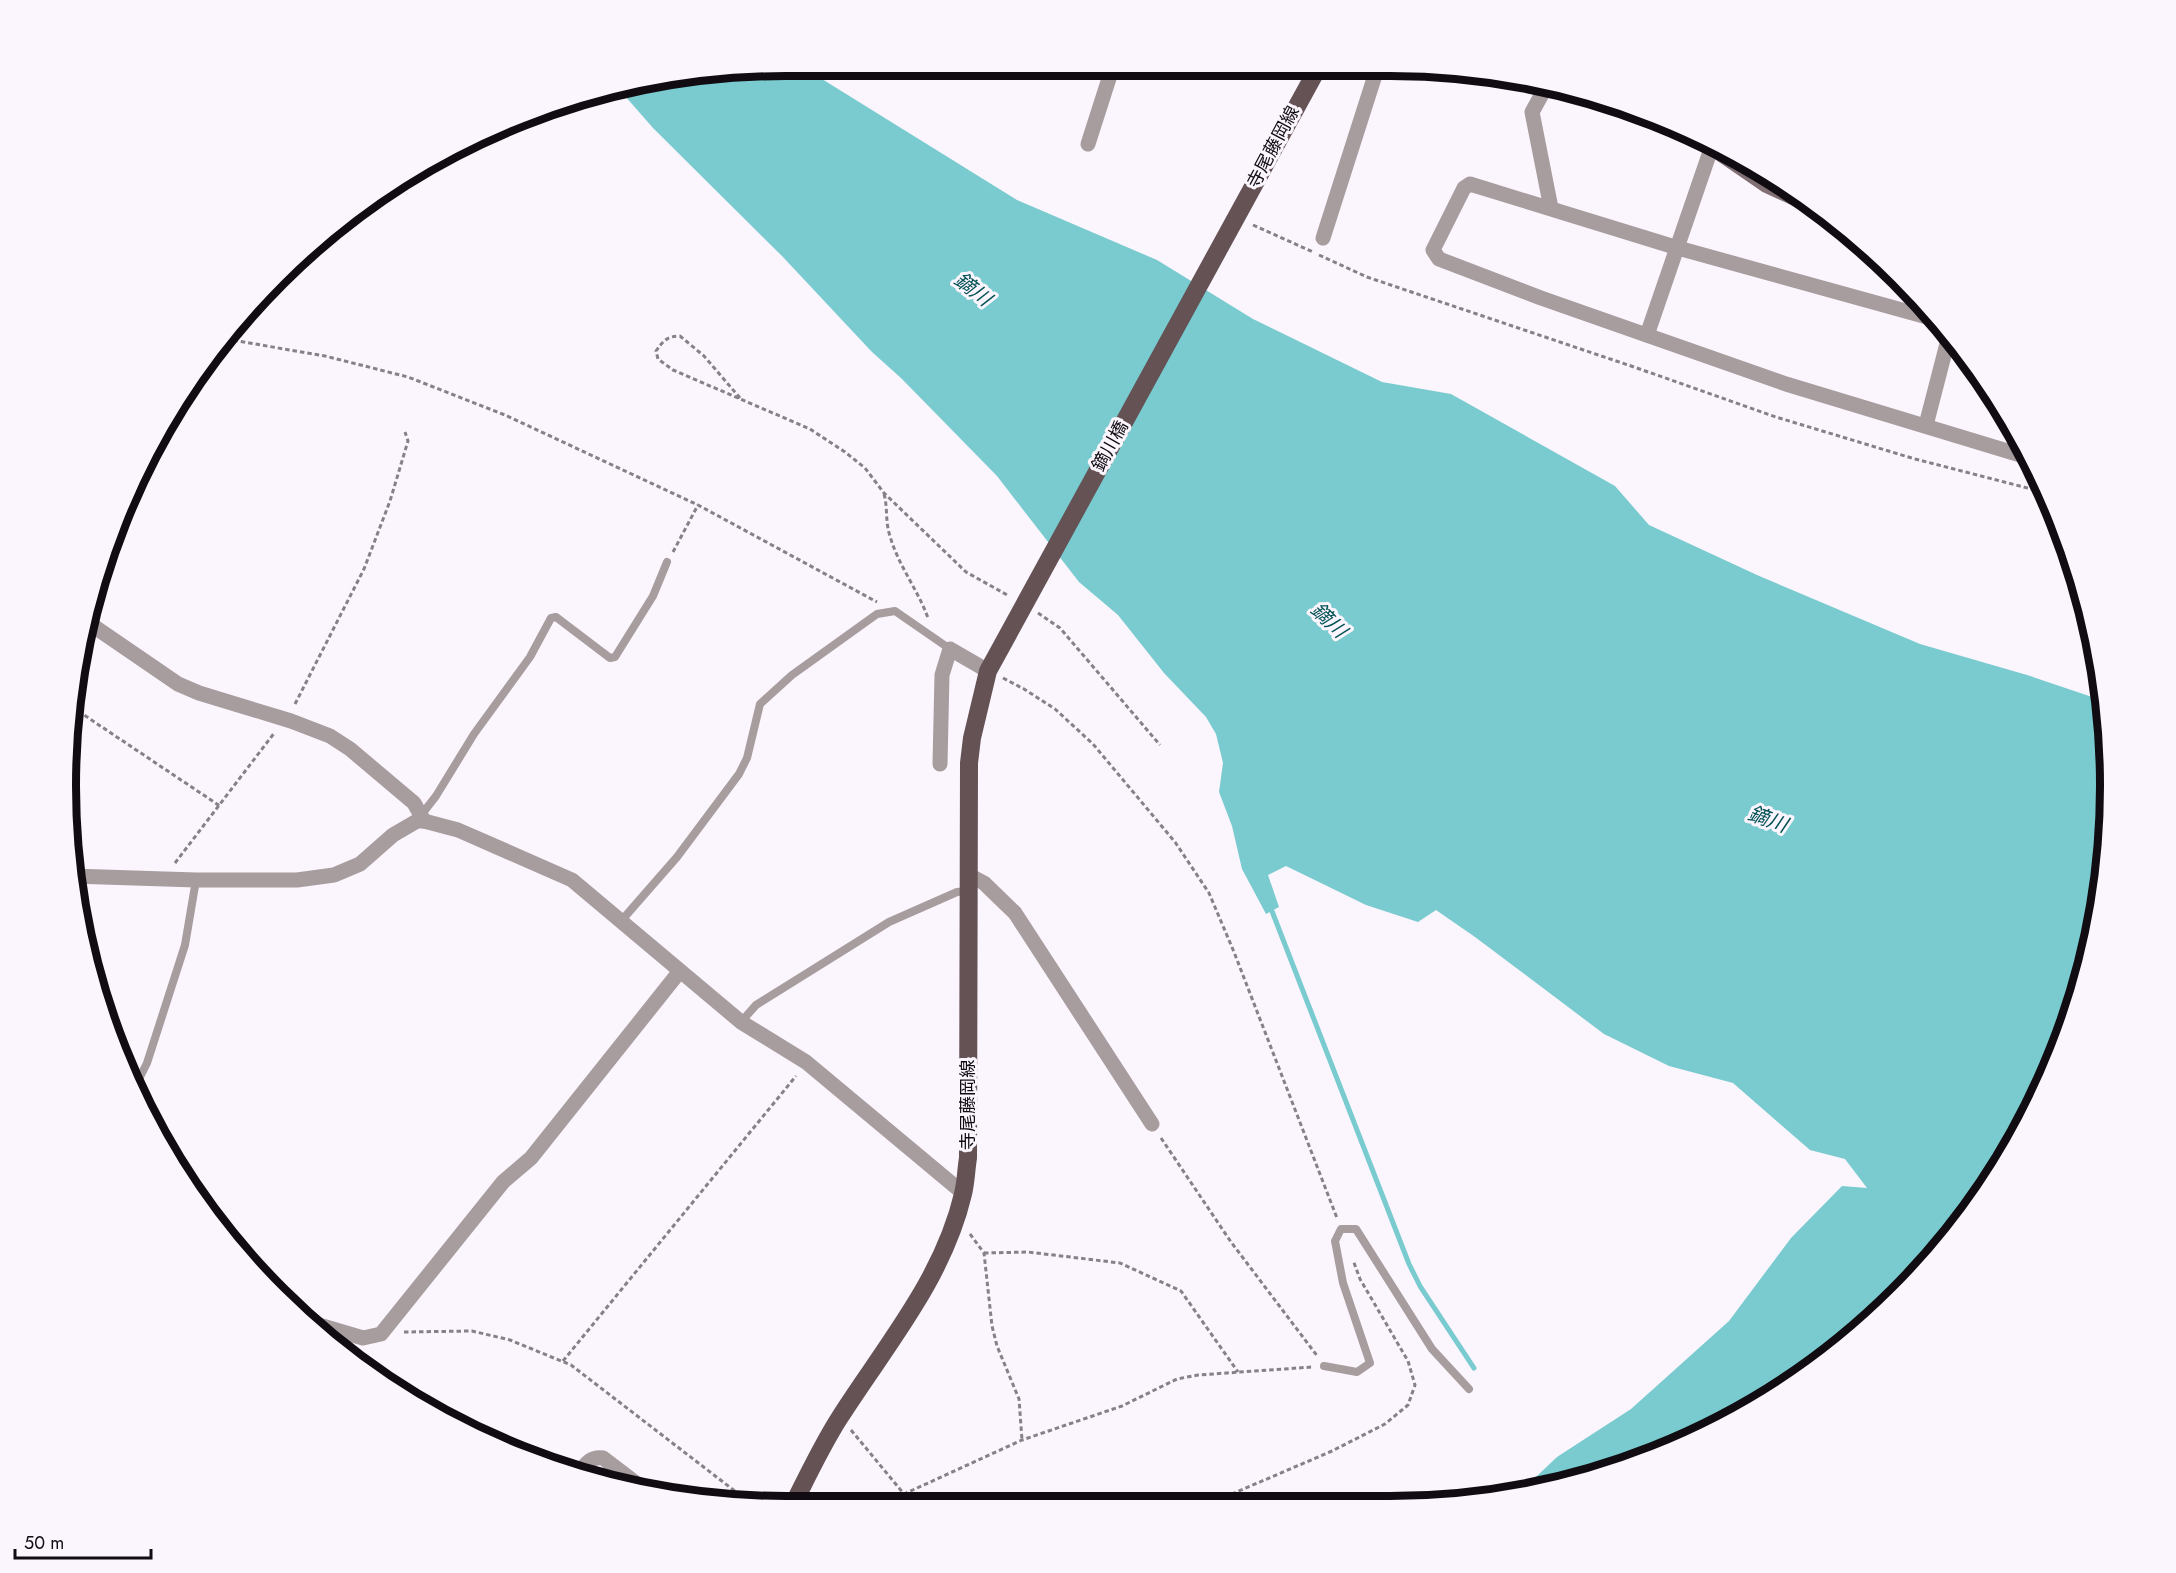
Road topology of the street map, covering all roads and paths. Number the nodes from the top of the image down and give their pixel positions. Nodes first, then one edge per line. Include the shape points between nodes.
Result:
1 (1110, 76) edge
2 (1313, 76) edge
3 (1375, 76) edge
4 (1542, 93) edge
5 (1088, 144) dead end
6 (1704, 150) edge
7 (1551, 208) junction
8 (1232, 223) junction
9 (1323, 238) dead end
10 (1678, 248) junction
11 (1920, 315) edge
12 (1647, 335) junction
13 (234, 340) edge
14 (1946, 345) edge
15 (740, 398) junction
16 (1926, 425) junction
17 (405, 432) dead end
18 (2016, 453) edge
19 (2034, 490) edge
20 (884, 493) junction
21 (698, 505) junction
22 (668, 562) joint
23 (862, 594) dead end
24 (1009, 596) dead end
25 (1030, 608) dead end
26 (929, 621) dead end
27 (95, 627) edge
28 (950, 649) junction
29 (990, 667) junction
30 (81, 713) edge
31 (286, 719) junction
32 (1160, 746) dead end
33 (940, 764) dead end
34 (220, 806) junction
35 (423, 817) junction
36 (83, 876) edge
37 (162, 878) junction
38 (196, 880) junction
39 (969, 883) junction
40 (622, 920) junction
41 (680, 971) junction
42 (741, 1022) junction
43 (806, 1062) junction
44 (140, 1078) edge
45 (1152, 1124) joint
46 (963, 1193) junction
47 (955, 1221) junction
48 (1341, 1229) junction
49 (984, 1253) junction
50 (1353, 1259) dead end
51 (327, 1327) edge
52 (387, 1329) junction
53 (563, 1362) junction
54 (1324, 1366) junction
55 (1238, 1372) junction
56 (1469, 1389) dead end
57 (840, 1417) junction
58 (1022, 1440) junction
59 (584, 1467) edge
60 (630, 1479) edge
61 (740, 1495) edge
62 (798, 1496) edge
63 (1227, 1496) edge

1 - 5 street
2 - 8 main road, 寺尾藤岡線
3 - 9 street
4 - 7 street via 1532,112
6 - 10 street
7 - 10 street
7 - 12 street via 1470,184 1464,188 1433,250 1438,259
8 - 19 path via 1367,277 1776,417
8 - 29 main road, 鏑川橋
10 - 11 street
10 - 12 street
12 - 16 street via 1786,384
13 - 21 path via 408,377 505,415
14 - 16 street
15 - 15 path via 673,369 658,359 656,351 663,341 680,336 704,356
15 - 20 path via 810,429 845,452 865,468
16 - 18 street
17 - 31 path via 408,441 364,569
20 - 24 path via 966,572
20 - 26 path via 890,539
21 - 22 path
21 - 23 path
22 - 35 lane via 653,596 615,657 610,658 556,616 551,618 530,657 474,734
25 - 32 path via 1060,628
27 - 31 street via 178,684
28 - 29 street
28 - 33 street via 942,675
28 - 40 lane via 895,611 887,611 792,675 760,704 747,758 739,774 677,857
29 - 39 main road, 寺尾藤岡線 via 976,715 970,755
29 - 48 path via 1055,710 1093,744 1175,842 1209,893
30 - 34 path
31 - 34 path
31 - 35 street via 330,736 350,749 414,802
34 - 37 path
35 - 38 street via 393,835 360,864 334,875 297,880
35 - 40 street via 572,880
36 - 37 street
37 - 38 street
38 - 44 lane via 185,945
39 - 42 lane via 889,922 756,1005
39 - 45 street via 984,883 1015,913
39 - 46 main road, 寺尾藤岡線 via 968,1158
40 - 41 street
41 - 42 street
41 - 52 street via 531,1158 503,1182
42 - 43 street
43 - 46 street
43 - 53 path
45 - 54 path via 1231,1242
46 - 47 main road, 寺尾藤岡線
47 - 49 path
47 - 57 main road, 寺尾藤岡線 via 931,1277
48 - 54 lane via 1335,1241 1343,1283 1370,1363 1357,1372
48 - 56 lane via 1356,1229 1432,1349
49 - 55 path via 1028,1252 1120,1263 1181,1291
49 - 58 path via 992,1326 1019,1399
50 - 63 path via 1360,1279 1408,1361 1415,1385 1408,1405 1385,1424 1332,1451
51 - 52 street via 363,1338 376,1337
52 - 53 path via 472,1331 510,1340
53 - 61 path
54 - 55 path
55 - 58 path via 1177,1379 1122,1406
57 - 58 path via 904,1494
57 - 62 main road, 寺尾藤岡線
59 - 60 street via 590,1460 603,1458

